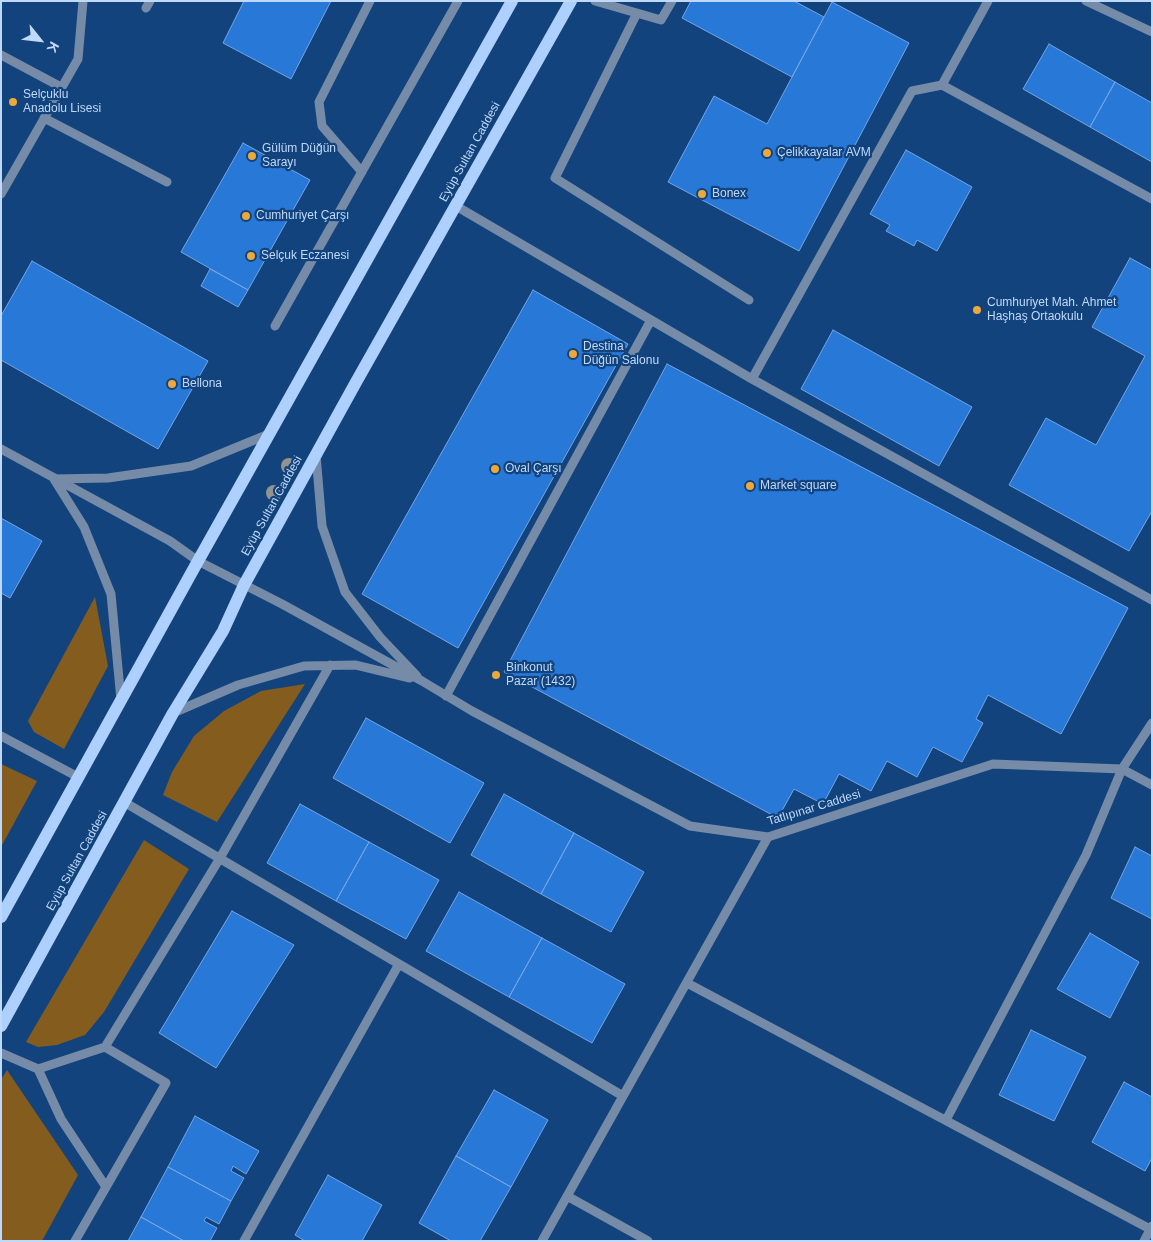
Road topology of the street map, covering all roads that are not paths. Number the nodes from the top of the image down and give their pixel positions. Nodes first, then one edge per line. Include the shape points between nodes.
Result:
1 (83, 1) edge
2 (370, 1) edge
3 (458, 1) edge
4 (512, 1) edge
5 (571, 1) edge
6 (595, 1) edge
7 (672, 1) edge
8 (988, 1) edge
9 (1086, 1) edge
10 (637, 13) junction
11 (1152, 32) edge
12 (1, 55) edge
13 (942, 85) junction
14 (61, 87) junction
15 (44, 118) junction
16 (362, 172) junction
17 (167, 182) dead end
18 (1, 194) edge
19 (1152, 199) edge
20 (456, 206) junction
21 (749, 300) dead end
22 (651, 320) junction
23 (276, 326) dead end
24 (752, 379) junction
25 (269, 434) junction
26 (1, 449) edge
27 (316, 455) junction
28 (54, 479) junction
29 (198, 561) junction
30 (244, 585) junction
31 (1152, 600) edge
32 (330, 665) junction
33 (422, 681) junction
34 (446, 696) junction
35 (121, 700) junction
36 (173, 713) junction
37 (1152, 723) edge
38 (1, 736) edge
39 (1122, 769) junction
40 (78, 777) junction
41 (1152, 785) edge
42 (124, 802) junction
43 (768, 837) junction
44 (220, 858) junction
45 (1, 917) edge
46 (399, 964) junction
47 (687, 983) junction
48 (1, 1026) edge
49 (105, 1047) junction
50 (1, 1053) edge
51 (38, 1069) junction
52 (624, 1096) junction
53 (946, 1120) junction
54 (106, 1187) junction
55 (567, 1196) junction
56 (1151, 1227) edge
57 (75, 1241) edge
58 (244, 1241) edge
59 (542, 1241) edge
60 (648, 1241) edge
61 (1144, 1241) edge

1 - 14 street via 78,59
2 - 16 street via 319,102 322,126
3 - 16 street
4 - 25 main road
5 - 20 main road, Eyüp Sultan Caddesi
6 - 10 street
7 - 10 street via 661,20
8 - 13 street
9 - 11 street
10 - 21 street via 555,178
12 - 14 street
13 - 19 street
13 - 24 street via 912,91
14 - 15 street
15 - 17 street
15 - 18 street
16 - 23 street
20 - 22 street
20 - 27 main road, Eyüp Sultan Caddesi
22 - 24 street
22 - 34 street
24 - 31 street
25 - 28 street via 191,466 108,478
25 - 29 main road
26 - 28 street
27 - 30 main road, Eyüp Sultan Caddesi
27 - 33 street via 322,526 345,592 380,637
28 - 29 street via 170,540
28 - 35 street via 84,527 111,594
29 - 30 street
29 - 35 main road
30 - 33 street
30 - 36 main road, Eyüp Sultan Caddesi via 223,631
32 - 33 street via 356,665
32 - 36 street via 304,666 238,684
32 - 44 street
33 - 34 street, Tatlıpınar Caddesi
34 - 43 street, Tatlıpınar Caddesi via 690,826
35 - 40 main road
36 - 42 main road, Eyüp Sultan Caddesi
37 - 39 street
38 - 40 street
39 - 41 street, Tatlıpınar Caddesi
39 - 43 street, Tatlıpınar Caddesi via 993,764
39 - 53 street via 1086,855
40 - 45 main road
42 - 44 street
42 - 48 main road, Eyüp Sultan Caddesi
43 - 47 street
44 - 46 street
44 - 49 street
46 - 52 street
46 - 58 street
47 - 52 street
47 - 53 street
49 - 51 street
49 - 54 street via 166,1083
50 - 51 street
51 - 54 street via 61,1119
52 - 55 street
53 - 56 street
54 - 57 street
55 - 59 street
55 - 60 street
56 - 61 street

